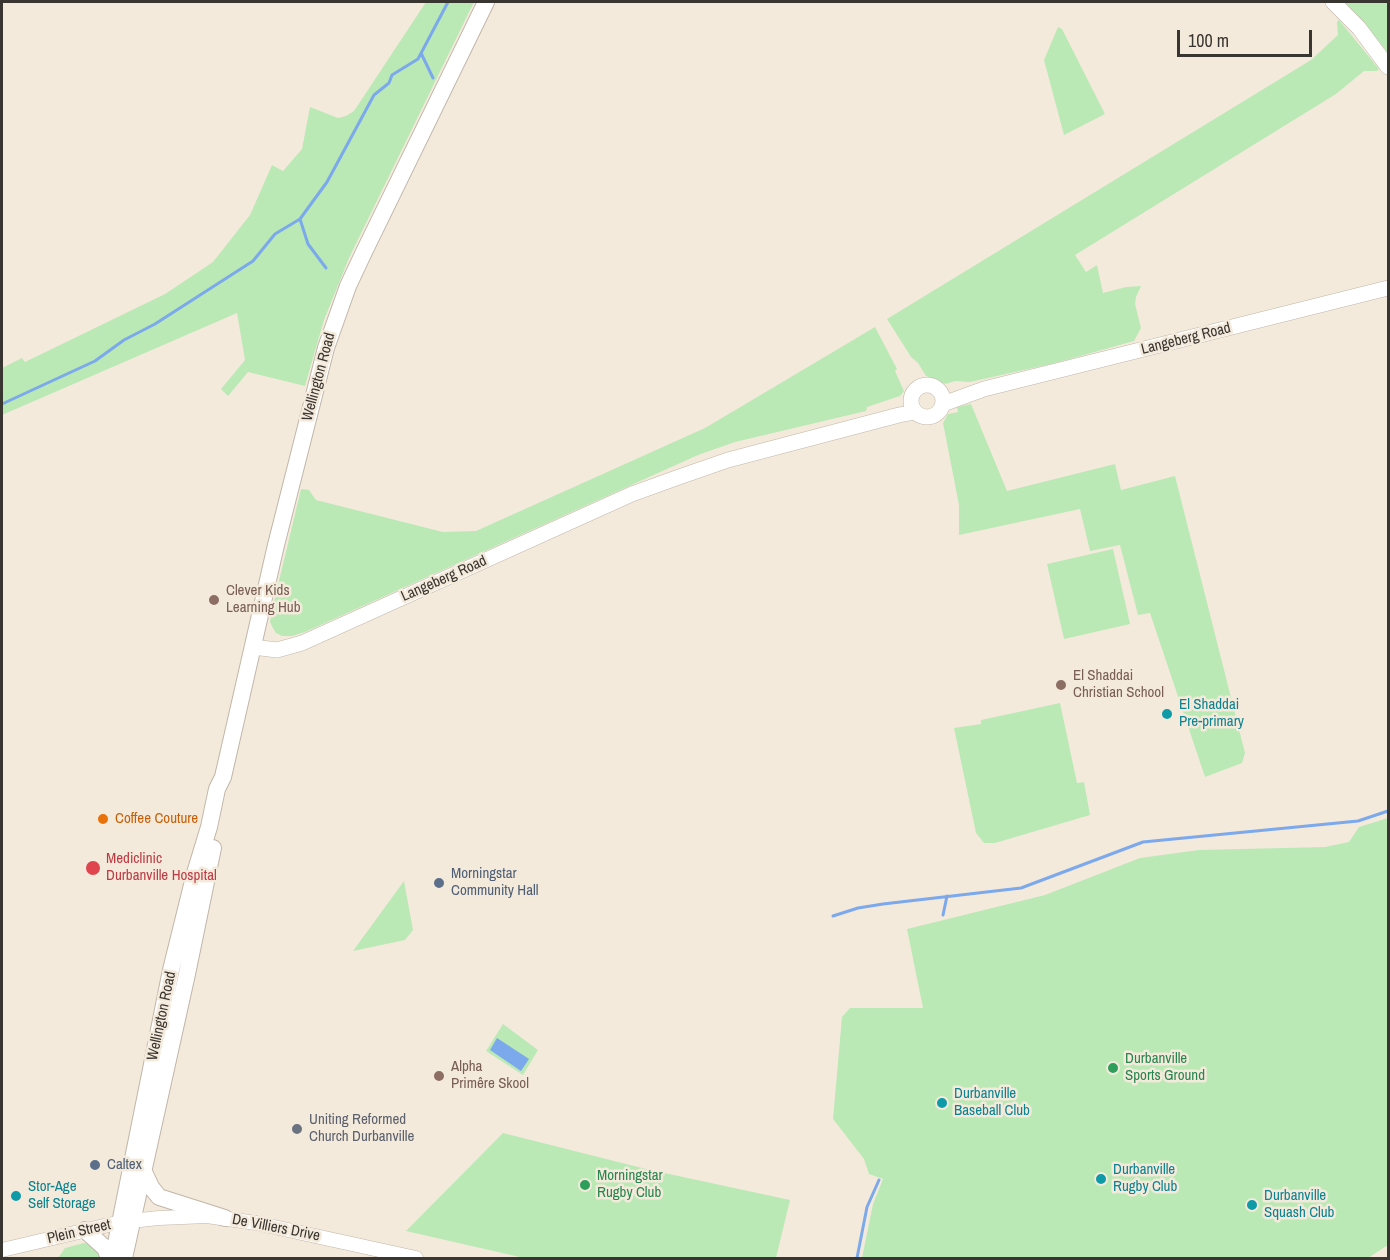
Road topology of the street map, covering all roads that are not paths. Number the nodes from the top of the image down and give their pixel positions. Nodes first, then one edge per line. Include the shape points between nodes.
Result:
1 (486, 2) edge
2 (1333, 2) edge
3 (1389, 67) edge
4 (1389, 288) edge
5 (941, 398) junction
6 (913, 407) junction
7 (253, 647) junction
8 (223, 777) junction
9 (144, 1172) junction
10 (225, 1218) junction
11 (127, 1221) junction
12 (85, 1230) junction
13 (2, 1250) edge
14 (111, 1258) edge
15 (124, 1258) edge
16 (416, 1258) edge

1 - 7 main road, Wellington Road via 336,317
2 - 3 main road
4 - 5 main road, Langeberg Road
5 - 6 main road via 941,410 932,417 922,417
5 - 6 main road via 932,386 922,386 913,393
6 - 7 main road, Langeberg Road via 723,453 660,478 302,643 277,650
7 - 8 main road, Wellington Road
8 - 9 main road, Wellington Road via 225,789
8 - 11 main road, Wellington Road via 171,970
9 - 10 main road via 159,1197
9 - 11 main road, Wellington Road
10 - 11 street, De Villiers Drive
10 - 16 street, De Villiers Drive
11 - 12 street, Plein Street
11 - 14 main road, Wellington Road
11 - 15 main road, Wellington Road
12 - 13 street, Plein Street
12 - 14 main road

